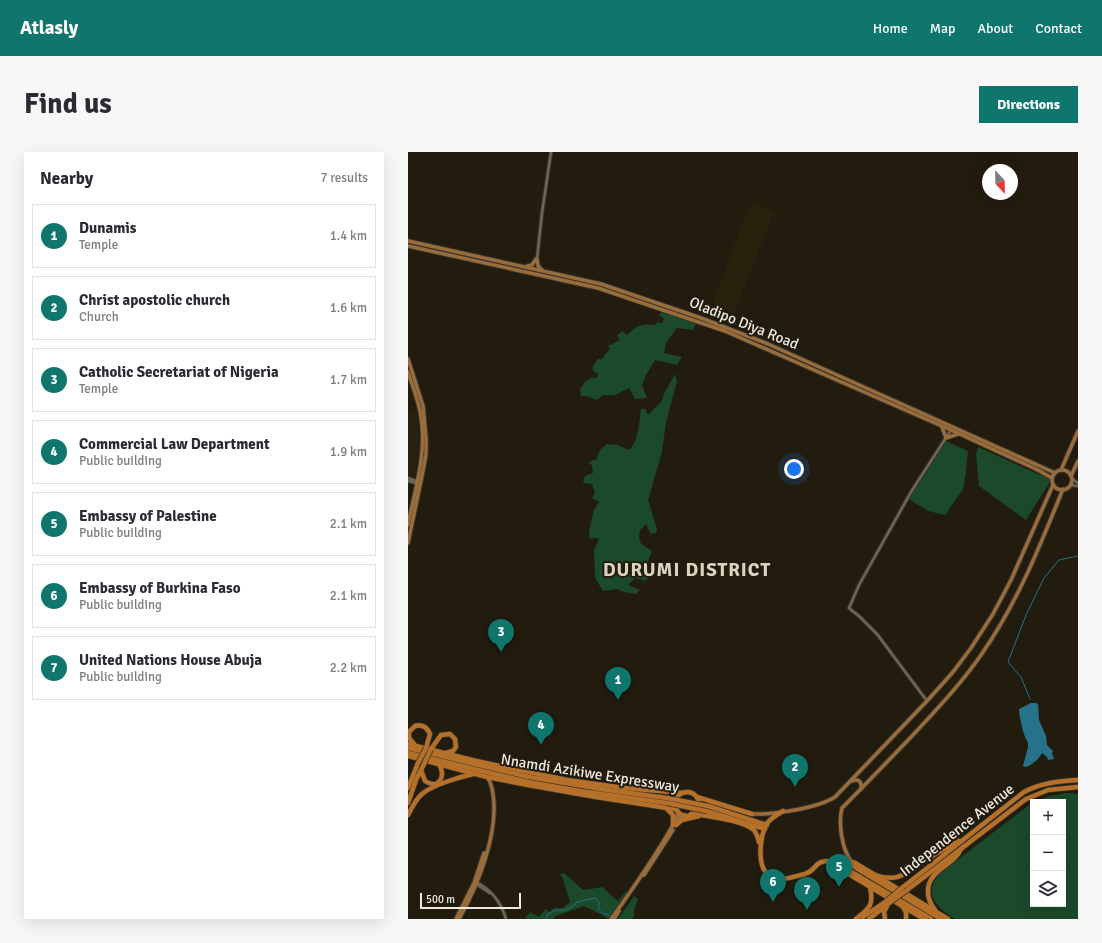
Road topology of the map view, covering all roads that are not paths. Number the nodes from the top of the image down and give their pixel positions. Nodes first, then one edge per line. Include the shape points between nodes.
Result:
1 (551, 152) edge
2 (408, 242) edge
3 (408, 246) edge
4 (537, 258) junction
5 (520, 266) junction
6 (534, 271) junction
7 (548, 273) junction
8 (408, 359) edge
9 (408, 372) edge
10 (942, 426) junction
11 (951, 430) junction
12 (1078, 431) edge
13 (959, 434) junction
14 (946, 438) junction
15 (1078, 461) edge
16 (1061, 470) junction
17 (1055, 473) junction
18 (1071, 477) junction
19 (1052, 478) junction
20 (408, 480) edge
21 (419, 483) junction
22 (1078, 484) edge
23 (1053, 485) junction
24 (1070, 485) junction
25 (1063, 489) junction
26 (408, 525) edge
27 (408, 543) edge
28 (927, 701) junction
29 (408, 746) edge
30 (416, 748) junction
31 (428, 748) junction
32 (408, 753) edge
33 (446, 753) junction
34 (408, 756) edge
35 (439, 764) junction
36 (421, 770) junction
37 (414, 771) junction
38 (476, 774) junction
39 (408, 776) edge
40 (487, 777) junction
41 (551, 777) junction
42 (496, 778) junction
43 (1077, 780) edge
44 (851, 781) junction
45 (563, 783) junction
46 (491, 785) junction
47 (1078, 787) edge
48 (408, 788) edge
49 (625, 788) junction
50 (861, 789) junction
51 (606, 790) junction
52 (556, 791) junction
53 (580, 791) junction
54 (682, 793) junction
55 (600, 794) junction
56 (696, 797) junction
57 (620, 800) junction
58 (408, 803) edge
59 (667, 803) junction
60 (707, 808) junction
61 (678, 811) junction
62 (783, 811) junction
63 (691, 814) junction
64 (752, 814) joint
65 (408, 815) edge
66 (684, 815) junction
67 (704, 815) junction
68 (991, 818) junction
69 (674, 825) junction
70 (742, 825) junction
71 (759, 826) junction
72 (766, 827) junction
73 (760, 846) junction
74 (962, 847) junction
75 (845, 850) junction
76 (841, 859) junction
77 (833, 861) junction
78 (853, 862) junction
79 (875, 875) junction
80 (475, 882) junction
81 (870, 887) junction
82 (904, 889) junction
83 (887, 903) junction
84 (898, 904) junction
85 (614, 917) edge
86 (942, 917) edge
87 (457, 919) edge
88 (505, 919) edge
89 (610, 919) edge
90 (856, 919) edge
91 (860, 919) edge
92 (868, 919) edge
93 (885, 919) edge
94 (906, 919) edge
95 (924, 919) edge
96 (931, 919) edge
97 (948, 919) edge

1 - 4 street
2 - 5 main road, Oladipo Diya Road
3 - 6 main road, Oladipo Diya Road
4 - 5 main road via 532,265
4 - 6 street
4 - 7 main road via 538,267
5 - 6 main road, Oladipo Diya Road
6 - 7 main road, Oladipo Diya Road
6 - 10 main road, Oladipo Diya Road via 610,291 725,331
7 - 17 main road, Oladipo Diya Road via 602,284 741,333
8 - 21 main road via 425,417 426,451
9 - 21 main road via 422,426 423,452
10 - 11 main road, Oladipo Diya Road
10 - 14 main road
11 - 13 main road, Oladipo Diya Road
11 - 14 street
12 - 16 main road
13 - 14 main road
13 - 19 main road, Oladipo Diya Road
14 - 28 street via 911,492 859,585 849,608 877,634
15 - 18 main road
16 - 17 main road
16 - 18 main road via 1067,471
17 - 19 main road
18 - 22 street
18 - 24 main road
19 - 23 main road
20 - 21 street
21 - 26 main road
21 - 27 main road
22 - 24 street
23 - 25 main road
23 - 28 main road via 1021,559 993,614 961,661
24 - 25 main road
25 - 50 main road via 1022,586 982,654 947,698
28 - 44 main road
29 - 30 highway, Nnamdi Azikiwe Expressway
30 - 31 highway via 410,740 409,732 415,726 422,725 430,734
30 - 33 highway, Nnamdi Azikiwe Expressway
30 - 45 highway, Nnamdi Azikiwe Expressway via 500,771
31 - 33 highway via 441,735 450,734 455,738 456,747
31 - 36 highway, bridge
31 - 37 highway, bridge
32 - 53 highway, Nnamdi Azikiwe Expressway
33 - 41 highway, Nnamdi Azikiwe Expressway
34 - 35 highway, Nnamdi Azikiwe Expressway
35 - 36 highway via 443,772 439,782 430,784 425,781
35 - 38 highway, Nnamdi Azikiwe Expressway
36 - 58 highway
37 - 39 highway
37 - 48 highway
38 - 40 highway, Nnamdi Azikiwe Expressway
38 - 65 highway via 425,791 416,800
40 - 42 highway, Nnamdi Azikiwe Expressway
40 - 46 main road
41 - 45 highway
41 - 49 highway, Nnamdi Azikiwe Expressway
42 - 46 main road
42 - 52 highway, Nnamdi Azikiwe Expressway
43 - 68 highway, Independence Avenue via 1052,782 1028,790
44 - 50 main road via 859,781
44 - 62 main road via 836,797 824,803
45 - 51 highway, Nnamdi Azikiwe Expressway
46 - 80 main road via 494,809
47 - 74 highway, Independence Avenue via 1053,789 1031,796
49 - 51 highway
49 - 54 highway, Nnamdi Azikiwe Expressway
50 - 75 main road via 842,808 840,823
51 - 59 highway, Nnamdi Azikiwe Expressway
52 - 53 highway
52 - 57 highway, Nnamdi Azikiwe Expressway
53 - 55 highway, Nnamdi Azikiwe Expressway
54 - 56 highway via 692,793
54 - 61 highway via 676,799
55 - 57 highway
55 - 59 highway, Nnamdi Azikiwe Expressway
56 - 63 highway via 698,807
56 - 64 highway, Nnamdi Azikiwe Expressway
57 - 59 highway, Nnamdi Azikiwe Expressway
59 - 60 highway, Nnamdi Azikiwe Expressway, bridge
59 - 61 highway, Nnamdi Azikiwe Expressway
59 - 69 highway via 673,815
60 - 71 highway, Nnamdi Azikiwe Expressway
60 - 72 highway, Nnamdi Azikiwe Expressway via 745,816
61 - 66 highway
61 - 69 main road
62 - 64 main road
62 - 72 highway via 769,821
63 - 66 highway
63 - 67 highway
66 - 69 main road
67 - 69 highway via 684,819
67 - 70 highway
68 - 79 highway via 906,874 892,878
68 - 82 highway, Independence Avenue
69 - 85 main road
70 - 71 highway
70 - 73 highway via 756,833
71 - 72 highway, Nnamdi Azikiwe Expressway
72 - 73 highway
73 - 77 highway via 763,867 774,878 805,874 821,862
74 - 82 highway, Independence Avenue
74 - 86 highway via 956,857 935,874 929,883 930,902
75 - 76 main road
75 - 78 main road
76 - 77 main road
76 - 78 highway
76 - 86 highway
77 - 81 highway via 842,870
77 - 96 highway
78 - 79 highway
79 - 86 highway
80 - 87 main road
80 - 88 street via 491,894
81 - 84 highway
81 - 90 highway via 873,897 871,903
82 - 83 highway, Independence Avenue, bridge
83 - 91 highway, Independence Avenue
83 - 92 highway, Independence Avenue
83 - 93 highway
84 - 94 highway via 905,910
84 - 95 highway
85 - 89 main road
86 - 97 highway

